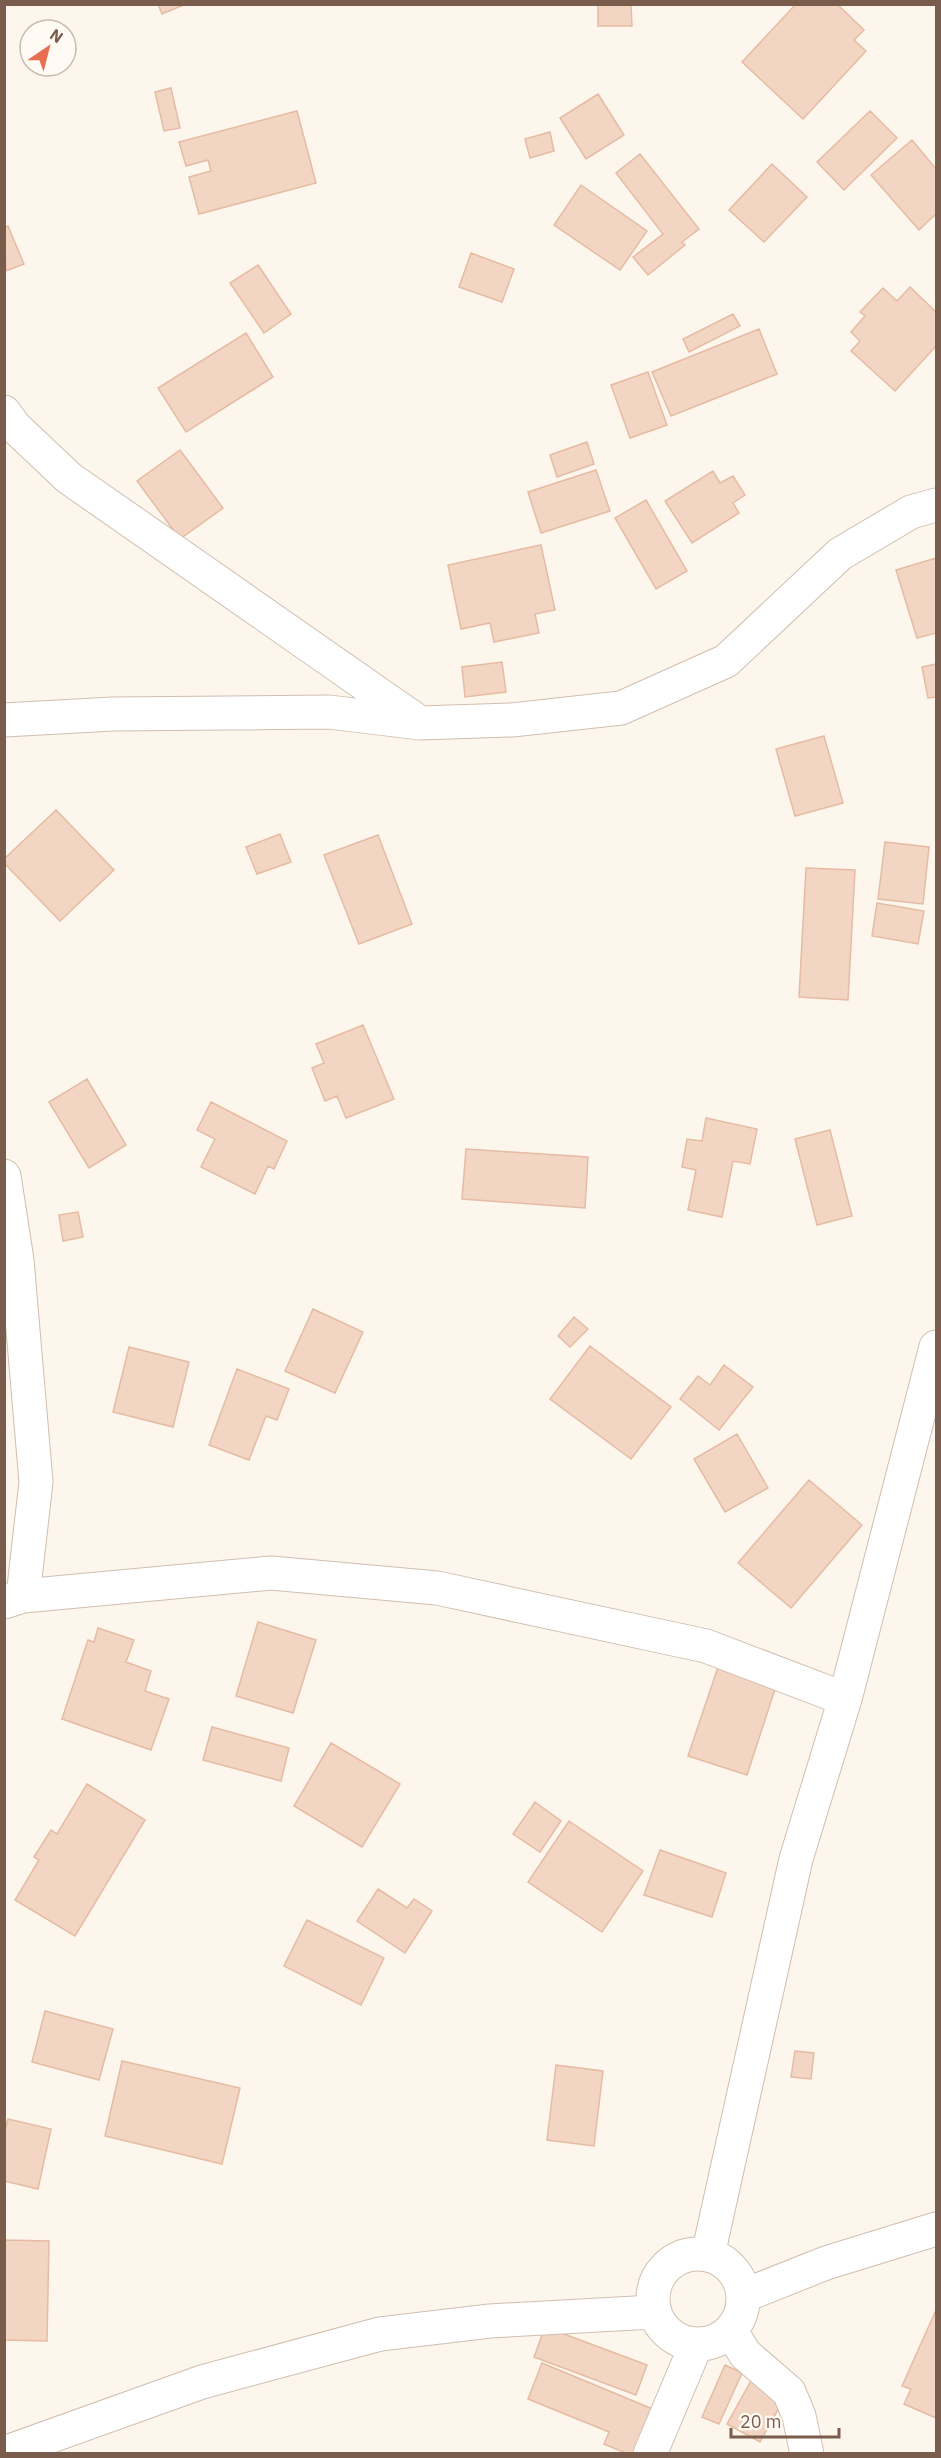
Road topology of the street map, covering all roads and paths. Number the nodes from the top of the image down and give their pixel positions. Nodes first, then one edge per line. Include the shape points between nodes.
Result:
1 (4, 412) edge
2 (936, 505) edge
3 (4, 720) edge
4 (420, 723) junction
5 (4, 1176) edge
6 (936, 1347) edge
7 (14, 1599) edge
8 (845, 1699) junction
9 (936, 2229) edge
10 (708, 2255) junction
11 (743, 2296) junction
12 (653, 2312) junction
13 (731, 2331) junction
14 (696, 2345) junction
15 (4, 2453) edge
16 (650, 2454) edge
17 (807, 2454) edge

1 - 4 street via 69,478
2 - 4 street via 911,512 840,554 726,661 621,708 512,720
3 - 4 street via 113,714 329,712
5 - 7 street via 17,1260 36,1482
6 - 8 street
7 - 8 street via 271,1573 437,1588 706,1646
8 - 10 street via 796,1859
9 - 11 street via 826,2263
10 - 11 street via 725,2263 738,2278
10 - 12 street via 689,2254 671,2262 658,2275 652,2293
11 - 13 street via 741,2315
12 - 14 street via 663,2329 678,2340
12 - 15 street via 490,2321 380,2334 202,2382
13 - 14 street via 715,2341
13 - 17 street via 745,2354 789,2392
14 - 16 street

